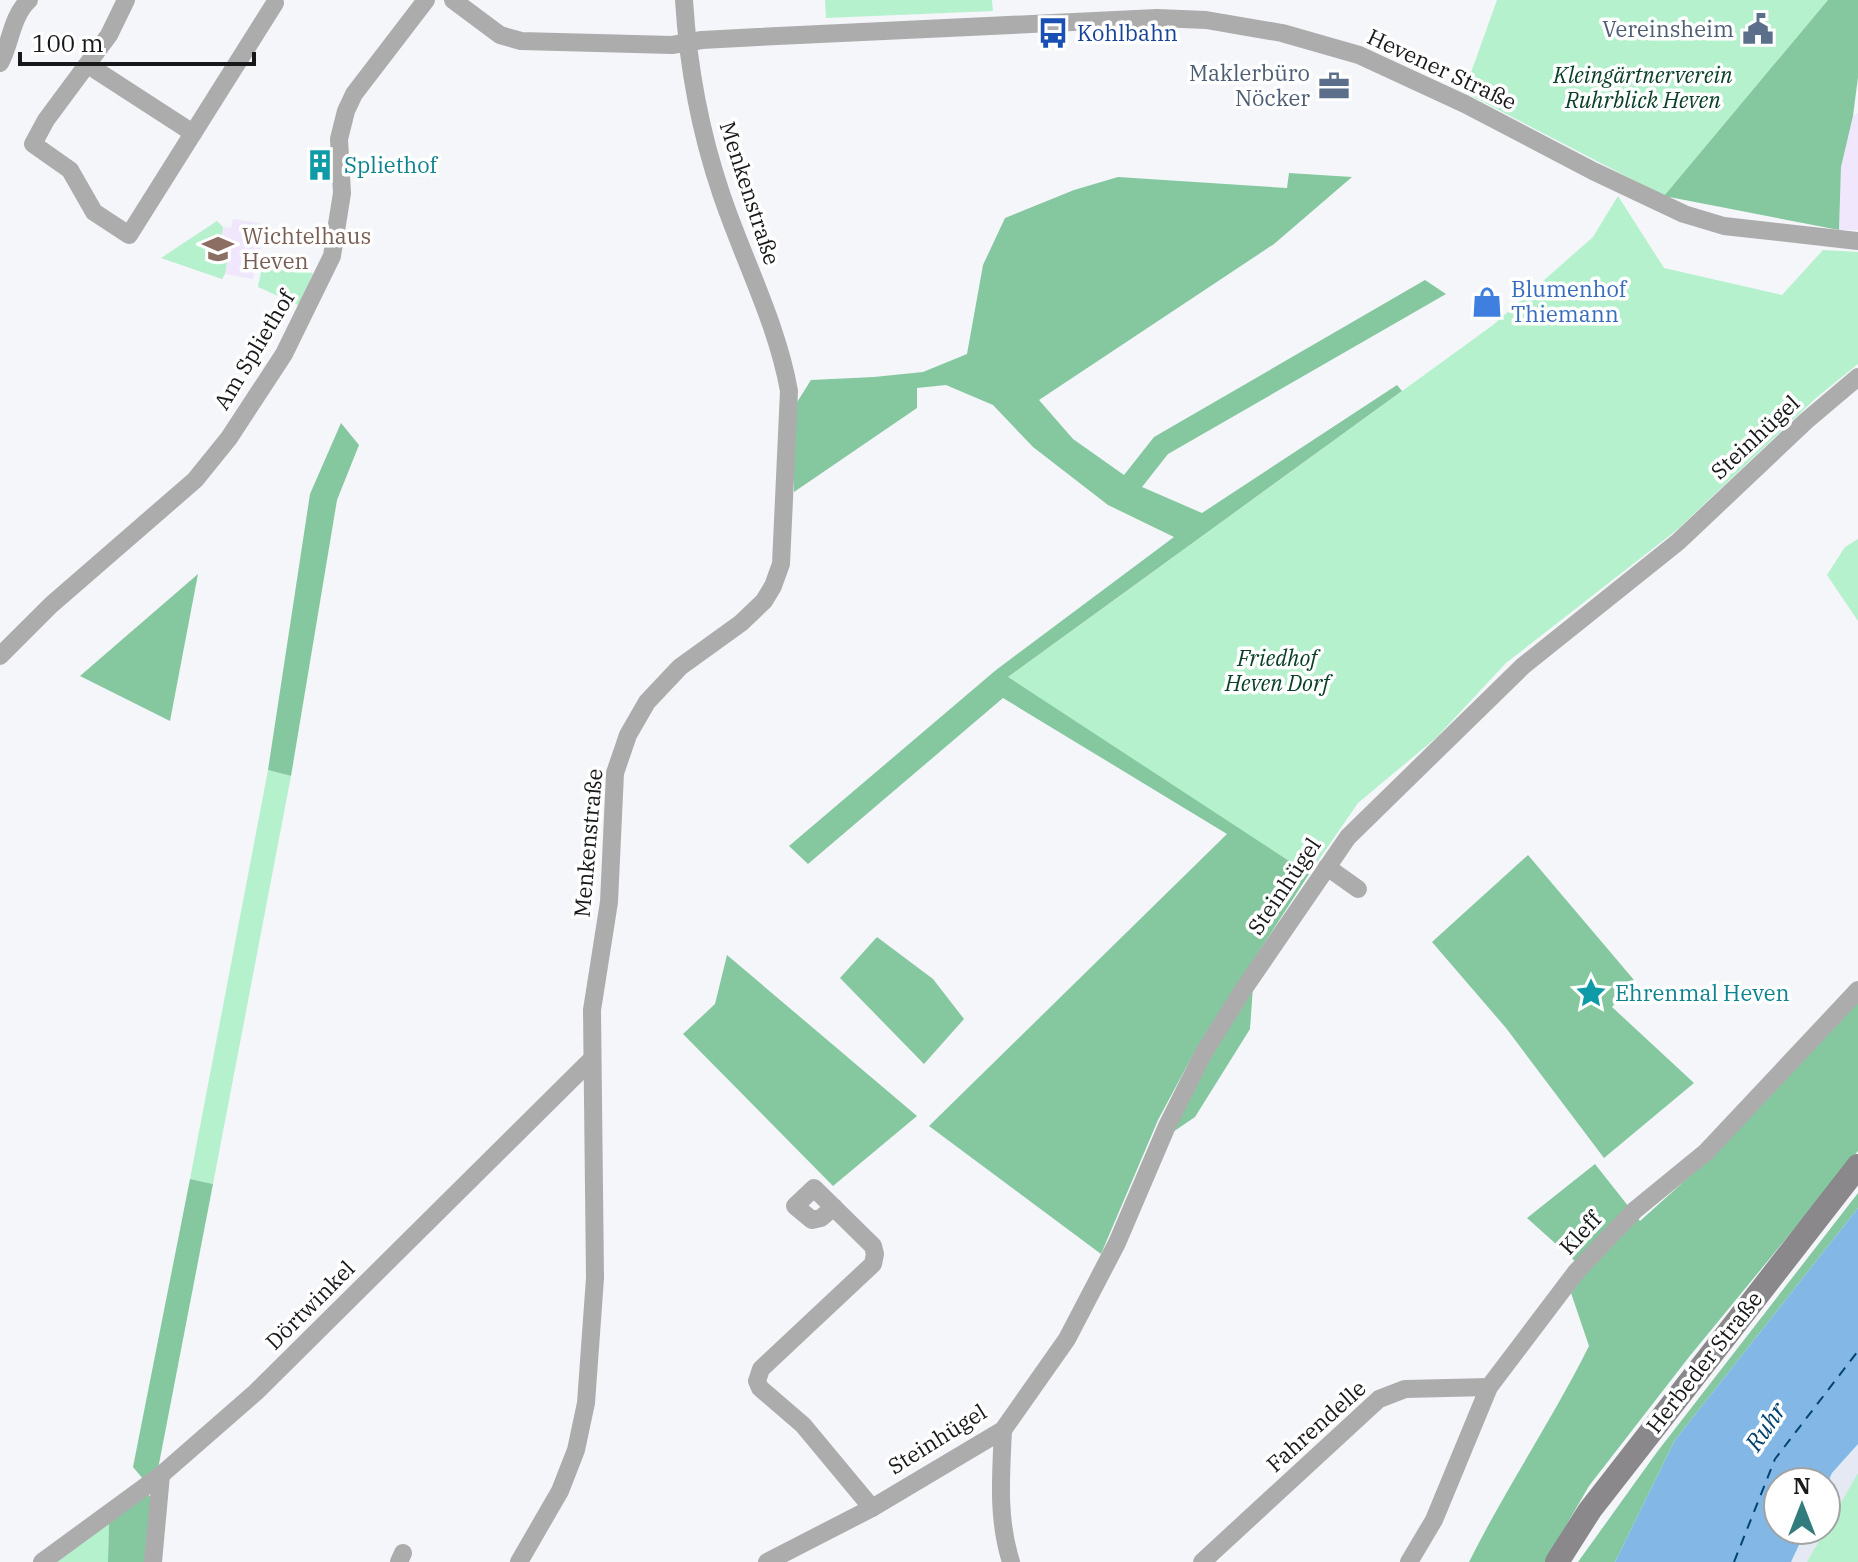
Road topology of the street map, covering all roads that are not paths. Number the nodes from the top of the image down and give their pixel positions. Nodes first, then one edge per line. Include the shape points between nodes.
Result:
1 (29, 0) edge
2 (126, 0) edge
3 (426, 0) edge
4 (453, 0) edge
5 (684, 0) edge
6 (275, 3) dead end
7 (474, 6) edge
8 (687, 43) junction
9 (0, 63) edge
10 (88, 65) junction
11 (193, 133) junction
12 (1858, 241) edge
13 (1858, 377) edge
14 (0, 656) edge
15 (1327, 867) junction
16 (1358, 889) dead end
17 (1858, 990) edge
18 (591, 1060) junction
19 (1858, 1166) edge
20 (834, 1207) dead end
21 (1489, 1387) junction
22 (1003, 1430) junction
23 (161, 1475) junction
24 (872, 1508) junction
25 (42, 1562) edge
26 (153, 1562) edge
27 (519, 1562) edge
28 (767, 1562) edge
29 (1011, 1562) edge
30 (1202, 1562) edge
31 (1409, 1562) edge
32 (1557, 1562) edge

1 - 9 street
2 - 10 street
3 - 14 street, Am Spliethof via 346,111 339,139 342,193 332,256 284,354 195,480
4 - 7 street, Hevener Straße
5 - 8 street, Menkenstraße
6 - 11 street
7 - 8 street, Hevener Straße via 500,35 521,41
8 - 12 street, Hevener Straße via 1157,18 1206,20 1282,33 1392,68 1684,214 1724,226
8 - 18 street, Menkenstraße via 714,172 785,367 790,409 781,564 764,601 663,683 628,735 615,773 609,902 592,1002
10 - 11 street
10 - 11 street via 33,144 70,170 94,212 129,235
13 - 15 street, Steinhügel via 1678,542 1523,666 1348,837
15 - 16 street
15 - 22 street, Steinhügel via 1203,1054 1067,1339
17 - 21 street, Kleff via 1706,1152 1635,1210 1576,1272
18 - 23 street, Dörtwinkel via 256,1392
18 - 27 street, Menkenstraße via 595,1278 586,1403 560,1491
19 - 32 main road, Herbeder Straße via 1590,1510
20 - 24 street via 873,1246 873,1264 761,1369 757,1381 803,1425
21 - 30 street, Fahrendelle via 1405,1389 1379,1399
21 - 31 street, Kleff via 1434,1520
22 - 24 street, Steinhügel
22 - 29 street via 1001,1525
23 - 25 street, Dörtwinkel
23 - 26 street
24 - 28 street, Steinhügel

